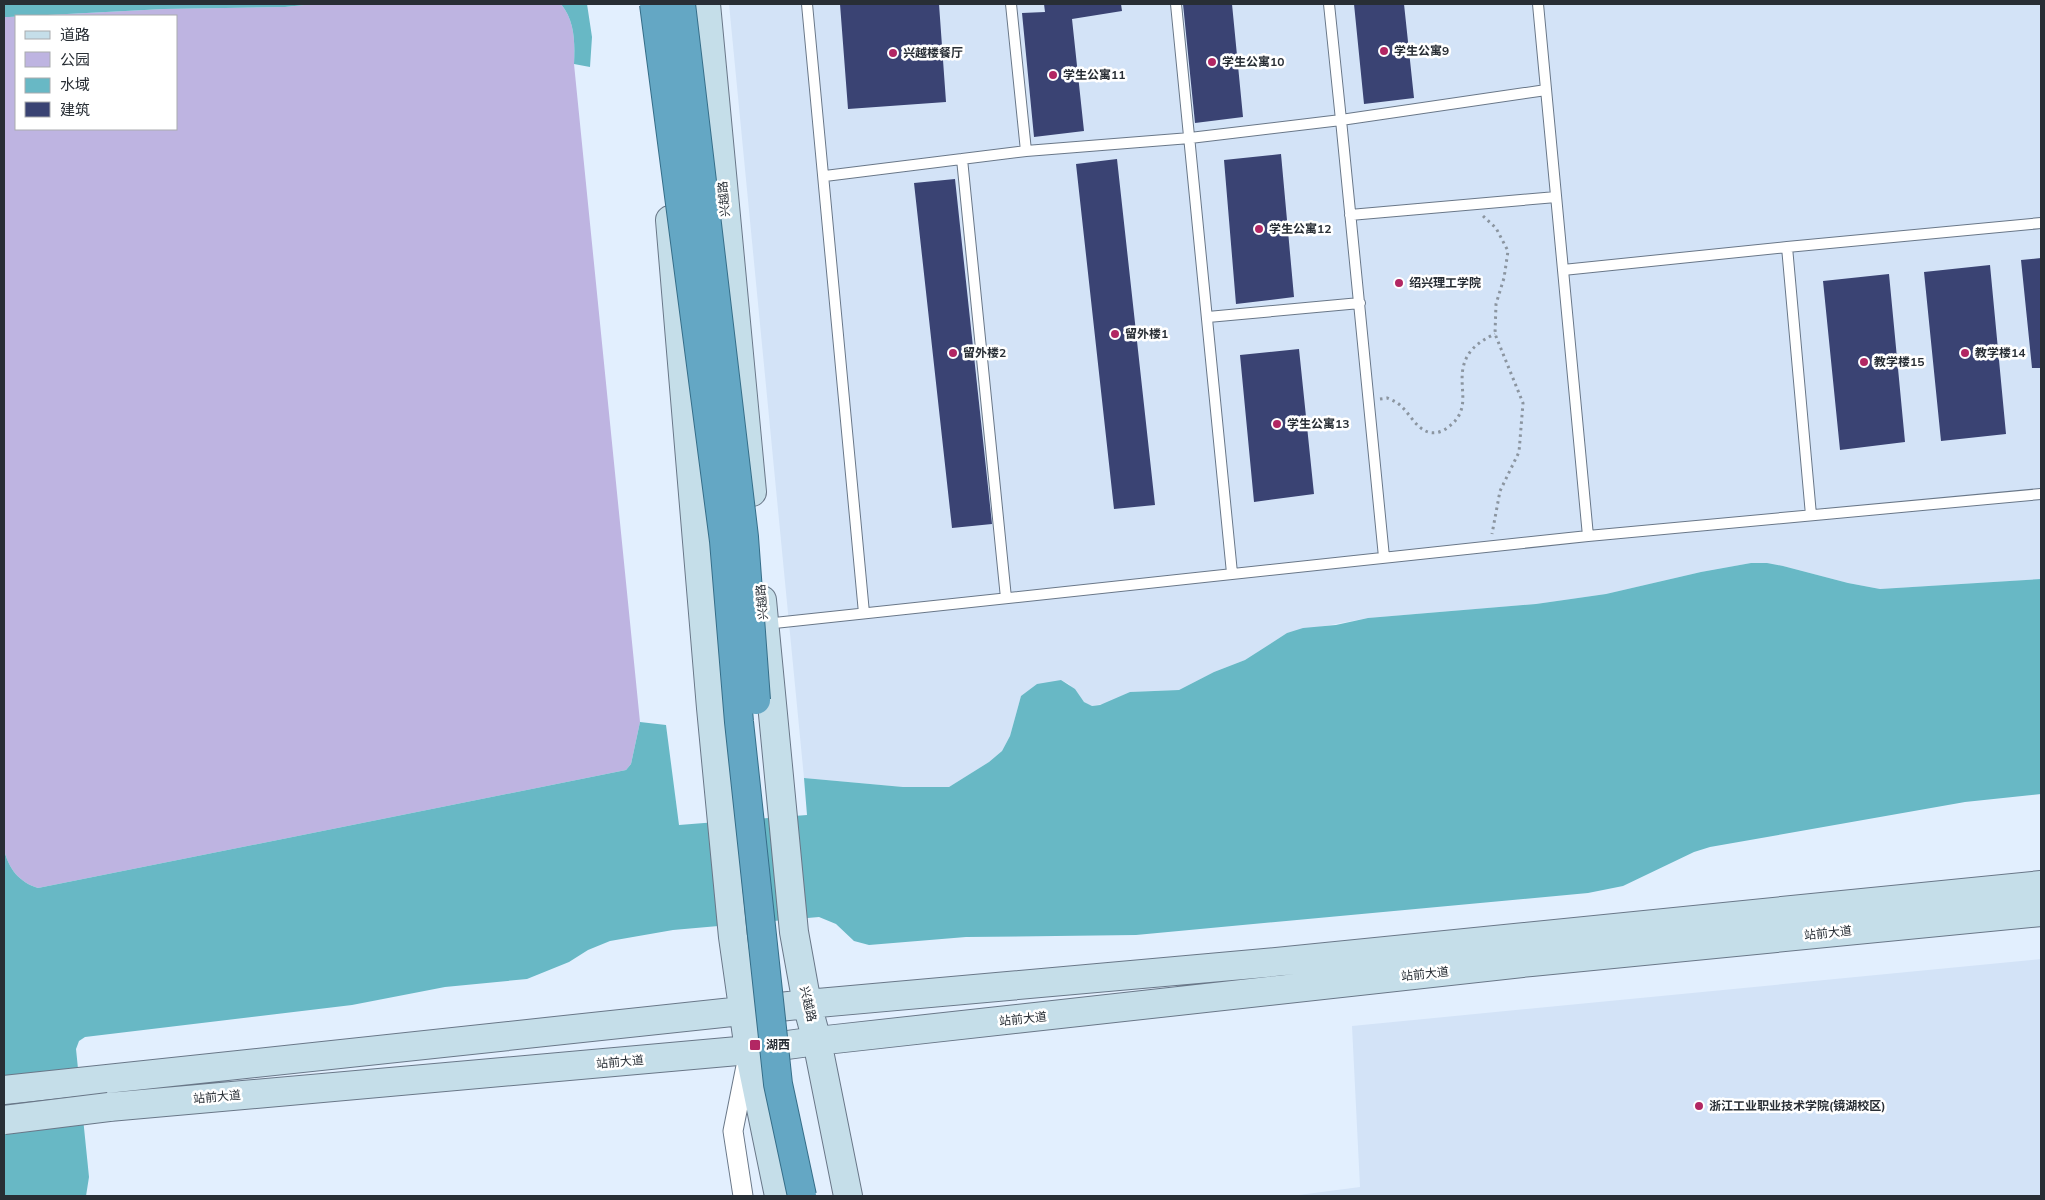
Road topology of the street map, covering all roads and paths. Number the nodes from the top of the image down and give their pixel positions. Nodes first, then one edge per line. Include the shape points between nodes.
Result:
1 (653, 4) edge
2 (681, 4) edge
3 (706, 4) edge
4 (807, 4) edge
5 (1011, 4) edge
6 (1176, 4) edge
7 (1329, 4) edge
8 (1538, 4) edge
9 (1546, 90) junction
10 (1341, 120) junction
11 (1190, 138) junction
12 (1026, 151) junction
13 (962, 159) junction
14 (825, 176) junction
15 (1556, 197) junction
16 (1474, 204) junction
17 (1350, 215) junction
18 (2041, 223) edge
19 (1787, 247) junction
20 (1563, 270) junction
21 (1360, 303) junction
22 (1208, 317) junction
23 (1495, 334) junction
24 (1369, 402) junction
25 (2041, 494) edge
26 (1811, 515) junction
27 (1588, 536) junction
28 (1489, 546) junction
29 (1384, 558) junction
30 (1232, 573) junction
31 (1006, 598) junction
32 (864, 613) junction
33 (764, 624) junction
34 (2041, 885) edge
35 (2041, 912) edge
36 (806, 1004) junction
37 (743, 1011) junction
38 (817, 1041) junction
39 (749, 1050) junction
40 (4, 1090) edge
41 (4, 1120) edge
42 (743, 1196) edge
43 (779, 1196) edge
44 (802, 1196) edge
45 (821, 1196) edge
46 (848, 1196) edge

1 - 37 main road via 711,708
1 - 44 highway, bridge via 724,541 739,722 778,1084
2 - 45 highway, bridge via 744,537 758,724 795,1076
3 - 33 main road, 兴越路
4 - 14 lane
5 - 12 lane
6 - 11 lane
7 - 10 lane
8 - 9 lane
9 - 10 lane
9 - 15 lane
10 - 11 lane
10 - 17 lane
11 - 12 lane
11 - 22 lane
12 - 13 lane
13 - 14 lane
13 - 31 lane
14 - 32 lane
15 - 16 lane
15 - 20 lane
16 - 17 lane
16 - 23 path via 1496,228 1508,251 1496,304
17 - 21 lane
18 - 19 lane
19 - 20 lane
19 - 26 lane
20 - 27 lane
21 - 22 lane
21 - 24 lane
22 - 30 lane
23 - 24 path via 1468,354 1461,376 1464,402 1457,421 1443,431 1430,433 1419,427 1399,404 1387,398
23 - 28 path via 1523,403 1519,452 1500,491
24 - 29 lane
25 - 26 lane
26 - 27 lane
27 - 28 lane
28 - 29 lane
29 - 30 lane
30 - 31 lane
31 - 32 lane
32 - 33 lane
33 - 36 main road, 兴越路 via 794,932
34 - 36 main road
35 - 38 main road, 站前大道 via 1532,962
36 - 37 main road
36 - 38 main road, 兴越路
37 - 39 main road
37 - 40 main road
38 - 39 main road, 站前大道
38 - 46 main road, 兴越路
39 - 41 main road, 站前大道, bridge via 109,1107
39 - 42 street via 733,1131
39 - 43 main road

